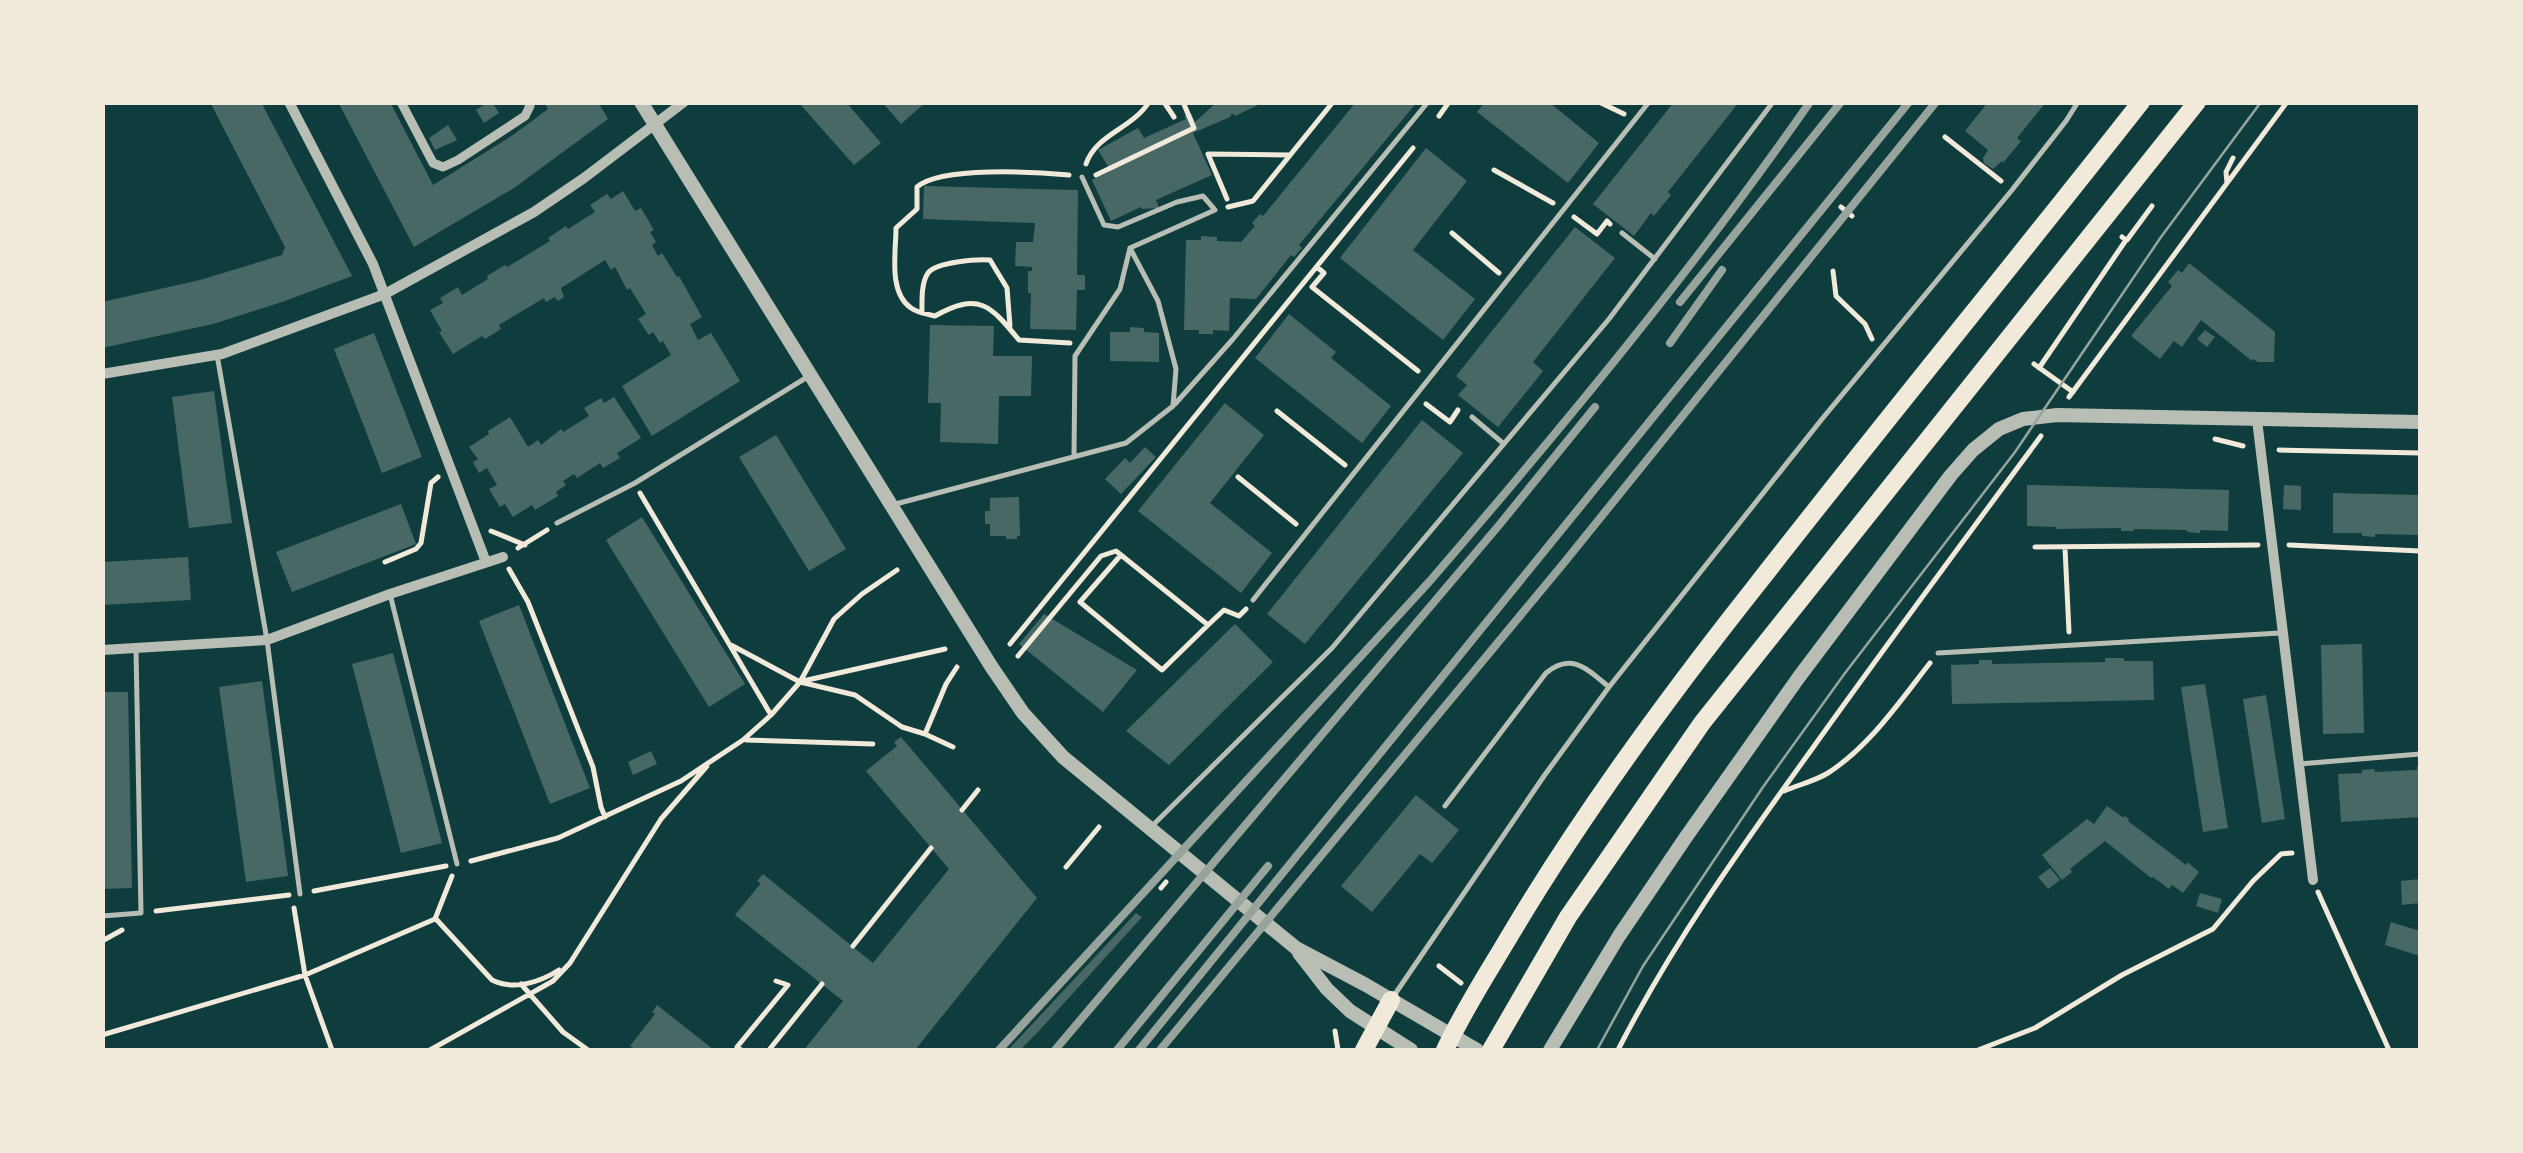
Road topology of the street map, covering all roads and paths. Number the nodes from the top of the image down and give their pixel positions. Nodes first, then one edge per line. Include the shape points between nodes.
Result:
1 (289, 102) edge
2 (401, 102) edge
3 (528, 102) edge
4 (641, 102) edge
5 (684, 102) edge
6 (1149, 102) edge
7 (1164, 102) edge
8 (1183, 102) edge
9 (1333, 102) edge
10 (1428, 102) edge
11 (1450, 102) edge
12 (1599, 102) edge
13 (1649, 102) edge
14 (1774, 102) edge
15 (2078, 102) edge
16 (2141, 102) edge
17 (2197, 102) edge
18 (2287, 102) edge
19 (1174, 116) dead end
20 (1437, 117) dead end
21 (1636, 119) junction
22 (656, 126) junction
23 (1945, 136) dead end
24 (1413, 147) dead end
25 (1290, 155) junction
26 (2233, 158) dead end
27 (1494, 170) dead end
28 (1083, 179) junction
29 (2228, 183) junction
30 (2012, 190) junction
31 (2152, 206) dead end
32 (1230, 207) junction
33 (1842, 207) dead end
34 (1216, 210) junction
35 (1565, 210) junction
36 (1852, 216) dead end
37 (1622, 233) joint
38 (1452, 234) dead end
39 (1130, 248) junction
40 (1655, 258) junction
41 (1316, 266) junction
42 (1833, 271) dead end
43 (1508, 281) junction
44 (385, 294) junction
45 (922, 313) junction
46 (1010, 328) junction
47 (1083, 344) junction
48 (1880, 349) junction
49 (217, 355) junction
50 (102, 374) edge
51 (810, 375) junction
52 (1428, 380) junction
53 (1415, 396) junction
54 (1173, 406) junction
55 (1278, 411) dead end
56 (1472, 417) joint
57 (2256, 420) junction
58 (2420, 422) edge
59 (2052, 435) dead end
60 (2211, 438) dead end
61 (1504, 444) junction
62 (2261, 450) junction
63 (2420, 453) edge
64 (1074, 456) junction
65 (1354, 472) junction
66 (438, 477) dead end
67 (1238, 477) dead end
68 (634, 483) junction
69 (890, 506) junction
70 (557, 523) joint
71 (491, 530) dead end
72 (1306, 532) junction
73 (2272, 545) junction
74 (2065, 547) junction
75 (2035, 548) dead end
76 (2420, 551) edge
77 (1121, 555) junction
78 (503, 557) joint
79 (385, 560) dead end
80 (486, 562) junction
81 (897, 570) dead end
82 (390, 594) junction
83 (1253, 600) joint
84 (1208, 625) junction
85 (2069, 630) dead end
86 (2282, 633) junction
87 (267, 640) junction
88 (728, 643) junction
89 (1010, 644) dead end
90 (136, 649) junction
91 (945, 649) dead end
92 (102, 650) edge
93 (1938, 653) joint
94 (1018, 656) dead end
95 (958, 667) dead end
96 (800, 682) junction
97 (1608, 687) junction
98 (771, 714) junction
99 (926, 734) junction
100 (742, 740) junction
101 (873, 744) dead end
102 (953, 747) dead end
103 (2420, 754) edge
104 (712, 760) junction
105 (2298, 764) junction
106 (978, 790) dead end
107 (1781, 792) junction
108 (1445, 806) dead end
109 (962, 810) dead end
110 (605, 817) junction
111 (1098, 826) dead end
112 (1149, 828) junction
113 (931, 848) dead end
114 (2309, 851) junction
115 (457, 864) junction
116 (1066, 867) dead end
117 (2313, 880) joint
118 (1166, 882) dead end
119 (1161, 888) dead end
120 (296, 894) junction
121 (141, 913) junction
122 (102, 916) edge
123 (435, 918) junction
124 (102, 940) edge
125 (852, 946) dead end
126 (1296, 948) junction
127 (566, 966) junction
128 (305, 975) junction
129 (776, 981) dead end
130 (522, 984) junction
131 (822, 984) dead end
132 (532, 994) junction
133 (1391, 1000) junction
134 (1374, 1028) junction
135 (1335, 1031) dead end
136 (102, 1035) edge
137 (1548, 1049) edge
138 (332, 1050) edge
139 (430, 1050) edge
140 (588, 1050) edge
141 (741, 1050) edge
142 (769, 1050) edge
143 (1338, 1050) edge
144 (1364, 1050) edge
145 (1411, 1050) edge
146 (1443, 1050) edge
147 (1476, 1050) edge
148 (1492, 1050) edge
149 (1618, 1050) edge
150 (1978, 1050) edge
151 (2389, 1050) edge

1 - 44 street
2 - 3 street via 433,162 443,167 526,116
4 - 22 street
5 - 22 street
6 - 28 path via 1096,145
7 - 19 path
8 - 28 path via 1194,128
9 - 25 path
10 - 54 lane
11 - 20 path
12 - 21 path
13 - 21 lane
14 - 40 lane
15 - 30 lane
16 - 146 highway via 1668,697 1531,900
17 - 148 highway via 1702,723 1568,916
18 - 29 path
21 - 35 lane
22 - 44 street via 534,212
22 - 51 street
23 - 30 path
24 - 41 path
25 - 32 path via 1253,201
25 - 32 path via 1208,154
26 - 29 path
27 - 35 path
28 - 34 lane via 1104,225 1118,227 1203,196
28 - 45 path via 982,173 917,187 916,209 896,228 895,263 896,288 907,306
29 - 31 path via 2072,392 2036,366
30 - 48 lane
32 - 34 path
33 - 36 path
34 - 39 lane
35 - 37 path via 1597,234 1607,222
35 - 43 lane
37 - 40 lane
38 - 43 path
39 - 47 lane via 1120,289
39 - 54 lane via 1158,301 1176,370
40 - 61 lane
41 - 52 path via 1324,273 1312,288
41 - 89 path
42 - 48 path via 1836,296
43 - 52 lane
44 - 49 street
44 - 80 street
45 - 46 path via 936,316 982,304
45 - 46 path via 928,272 990,260 1008,288
46 - 47 path via 1019,340
47 - 64 lane via 1075,356
48 - 97 lane
49 - 50 street
49 - 87 lane
51 - 68 lane
51 - 69 street
52 - 53 lane
53 - 56 path via 1450,422 1460,408
53 - 65 lane
54 - 64 lane via 1126,443
55 - 65 path
56 - 61 lane
57 - 58 street
57 - 62 street
57 - 137 street via 2039,416 1985,439 1788,693
59 - 107 path via 2041,436
60 - 62 path
61 - 112 lane via 1332,648
62 - 63 path
62 - 73 street
64 - 69 lane
65 - 72 lane
66 - 79 path via 431,483 420,543
67 - 72 path
68 - 70 lane
68 - 88 path
69 - 112 street via 1023,713 1063,757
70 - 71 path via 525,545
72 - 83 lane
73 - 74 path
73 - 76 path
73 - 86 street
74 - 75 path
74 - 85 path
77 - 84 path
77 - 84 path via 1080,602 1162,670
77 - 94 path via 1101,556
78 - 80 street
78 - 110 path via 543,639 593,767
80 - 82 street
81 - 96 path via 834,618
82 - 87 street
82 - 115 lane
83 - 84 path via 1239,616 1224,610
86 - 93 lane
86 - 105 street
87 - 90 street
87 - 120 lane
88 - 96 path
88 - 98 path
90 - 92 street
90 - 121 lane
91 - 96 path
93 - 107 path via 1858,748 1826,774
95 - 99 path
96 - 98 path
96 - 99 path via 855,695 902,727
97 - 108 lane via 1578,665 1554,666
97 - 133 lane
98 - 100 path
99 - 102 path
100 - 101 path
100 - 104 path
103 - 105 lane
104 - 110 path
104 - 127 path via 662,819
105 - 114 street
106 - 109 path
107 - 149 path via 1660,974
110 - 115 path via 558,838
111 - 116 path
112 - 126 street
113 - 125 path
114 - 117 street
114 - 150 path via 2281,854 2213,929 2035,1028
115 - 120 path
115 - 123 path
117 - 151 path
118 - 119 path
120 - 121 path
120 - 128 path
121 - 122 lane
121 - 124 path
123 - 128 path
123 - 130 path via 492,980
126 - 133 street
126 - 134 street via 1338,1001
127 - 130 path
127 - 132 path
128 - 136 path
128 - 138 path
129 - 141 path via 788,985
130 - 132 path
131 - 142 path
132 - 139 path
132 - 140 path
133 - 134 highway
133 - 147 street
134 - 144 highway
134 - 145 street
135 - 143 path

